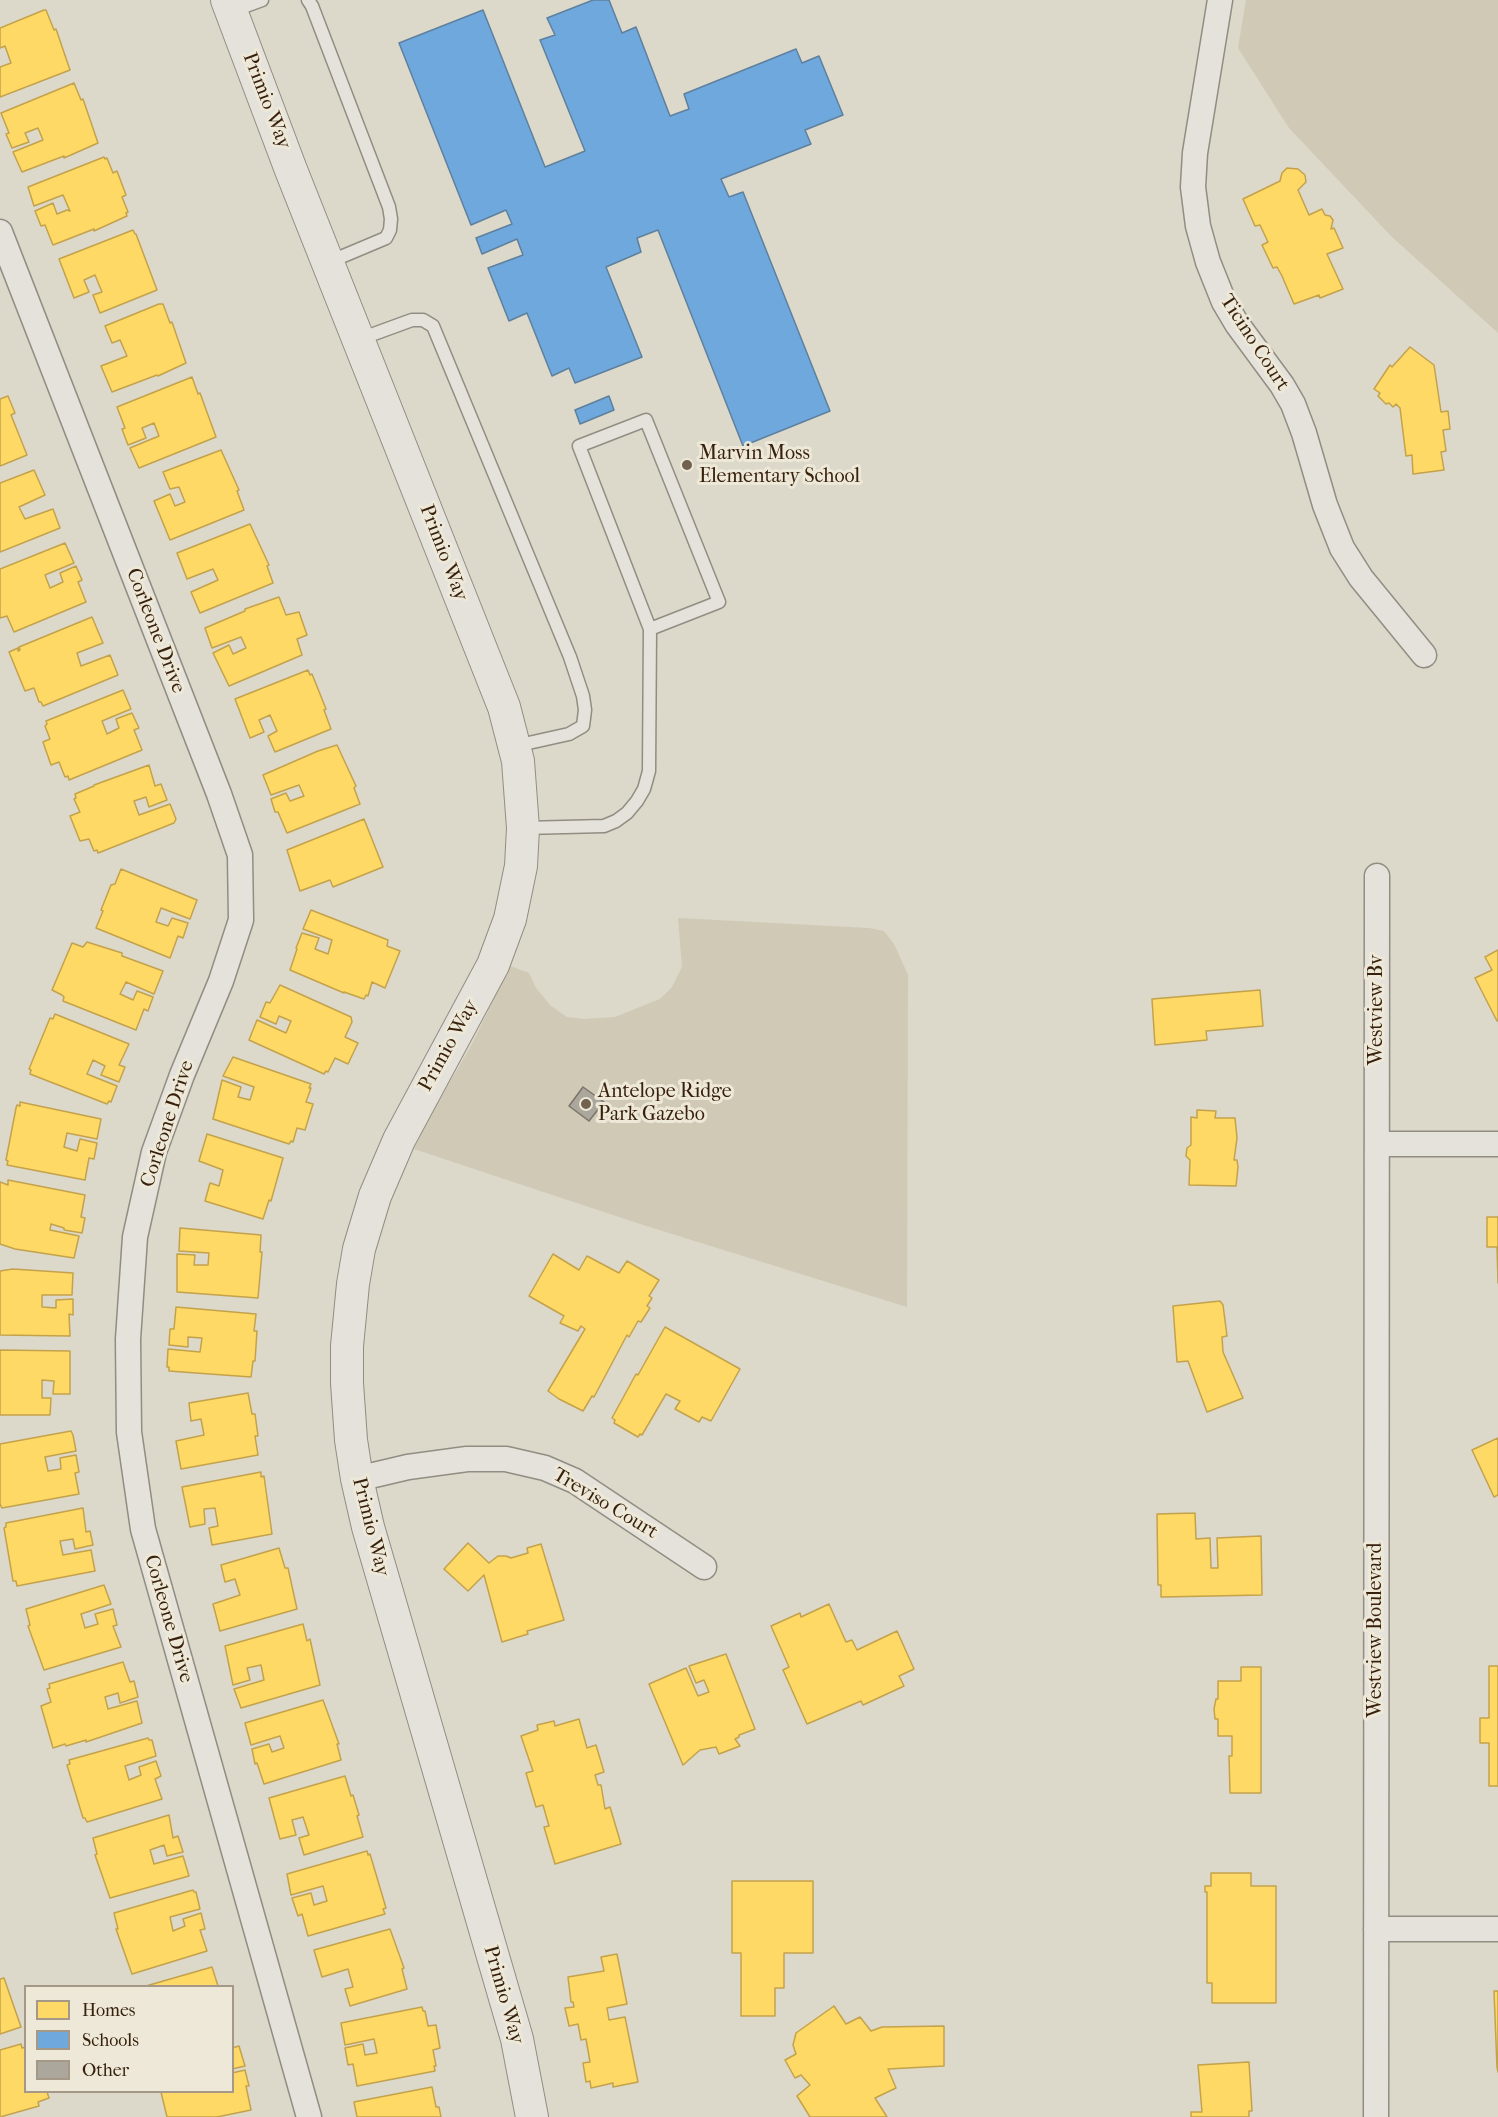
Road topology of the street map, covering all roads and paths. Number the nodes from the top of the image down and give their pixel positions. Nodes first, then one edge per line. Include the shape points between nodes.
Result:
1 (262, 0) edge
2 (308, 0) edge
3 (1220, 0) edge
4 (230, 6) edge
5 (0, 232) edge
6 (328, 262) junction
7 (359, 339) junction
8 (650, 629) junction
9 (1424, 656) dead end
10 (514, 746) junction
11 (523, 828) junction
12 (1377, 876) dead end
13 (1377, 1144) junction
14 (1498, 1144) edge
15 (357, 1479) junction
16 (704, 1567) dead end
17 (1376, 1929) junction
18 (1498, 1929) edge
19 (309, 2117) edge
20 (532, 2117) edge
21 (1376, 2117) edge

1 - 4 lane
2 - 6 lane via 391,219 386,238
3 - 9 street, Ticino Court via 1194,169 1195,208 1205,253 1224,302 1293,404 1342,548 1360,578
4 - 6 street, Primio Way
5 - 19 street, Corleone Drive via 240,855 241,920 154,1152 135,1238 128,1339 129,1432 143,1529
6 - 7 street, Primio Way
7 - 10 street, Primio Way via 504,707
7 - 10 lane via 412,320 423,320 433,326 570,657 583,696 583,726 569,734
8 - 8 lane via 579,446 646,420 719,602
8 - 11 lane via 649,771 637,801 627,813 604,826
10 - 11 street, Primio Way
11 - 15 street, Primio Way via 516,892 503,940 399,1140 375,1196 359,1249 347,1346 348,1415
12 - 13 street, Westview Bv
13 - 14 street
13 - 17 street, Westview Boulevard
15 - 16 street, Treviso Court via 467,1459 506,1459 545,1468 575,1481
15 - 20 street, Primio Way via 517,2039
17 - 18 street
17 - 21 street, Westview Boulevard

